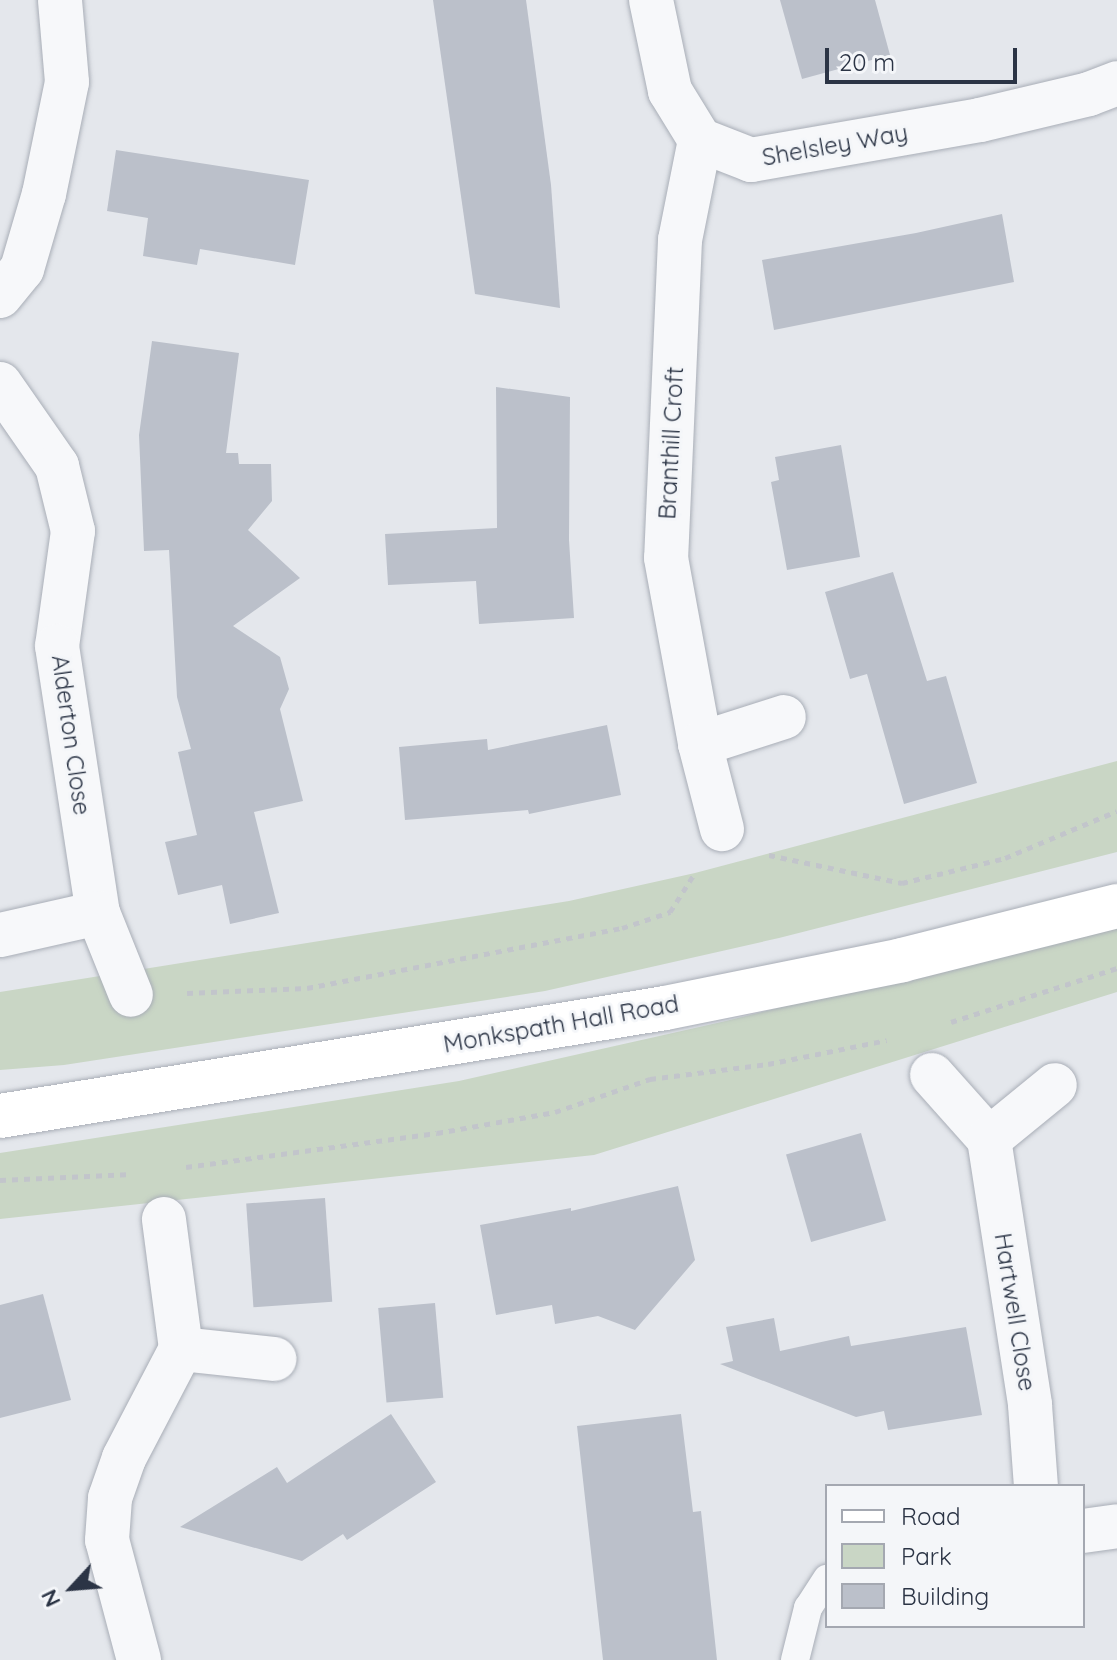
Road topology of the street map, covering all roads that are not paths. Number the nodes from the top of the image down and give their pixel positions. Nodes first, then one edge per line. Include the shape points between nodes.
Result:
1 (60, 0) edge
2 (651, 0) edge
3 (1117, 83) edge
4 (700, 140) junction
5 (0, 296) edge
6 (0, 384) edge
7 (784, 717) dead end
8 (700, 744) junction
9 (730, 839) road end
10 (1117, 906) edge
11 (98, 913) junction
12 (0, 935) edge
13 (131, 995) road end
14 (932, 1075) dead end
15 (1055, 1085) dead end
16 (0, 1116) edge
17 (989, 1139) junction
18 (164, 1219) road end
19 (181, 1349) junction
20 (274, 1359) dead end
21 (1036, 1484) edge
22 (1117, 1526) edge
23 (1085, 1531) edge
24 (825, 1582) edge
25 (139, 1660) edge
26 (795, 1660) edge

1 - 5 street via 67,82 22,269
2 - 4 street via 670,91
3 - 4 street, Shelsley Way via 980,120 751,160
4 - 8 street, Branthill Croft via 680,240 666,558
6 - 11 street, Alderton Close via 57,466 73,531 57,646
7 - 8 street
8 - 9 street, Branthill Croft
10 - 16 street, Monkspath Hall Road via 902,960 665,1008
11 - 12 street
11 - 13 street, Alderton Close
14 - 17 street
15 - 17 street
17 - 21 street, Hartwell Close via 1030,1405
18 - 19 street
19 - 20 street
19 - 25 street via 124,1458 110,1498 107,1540
22 - 23 street
24 - 26 lane via 808,1608

